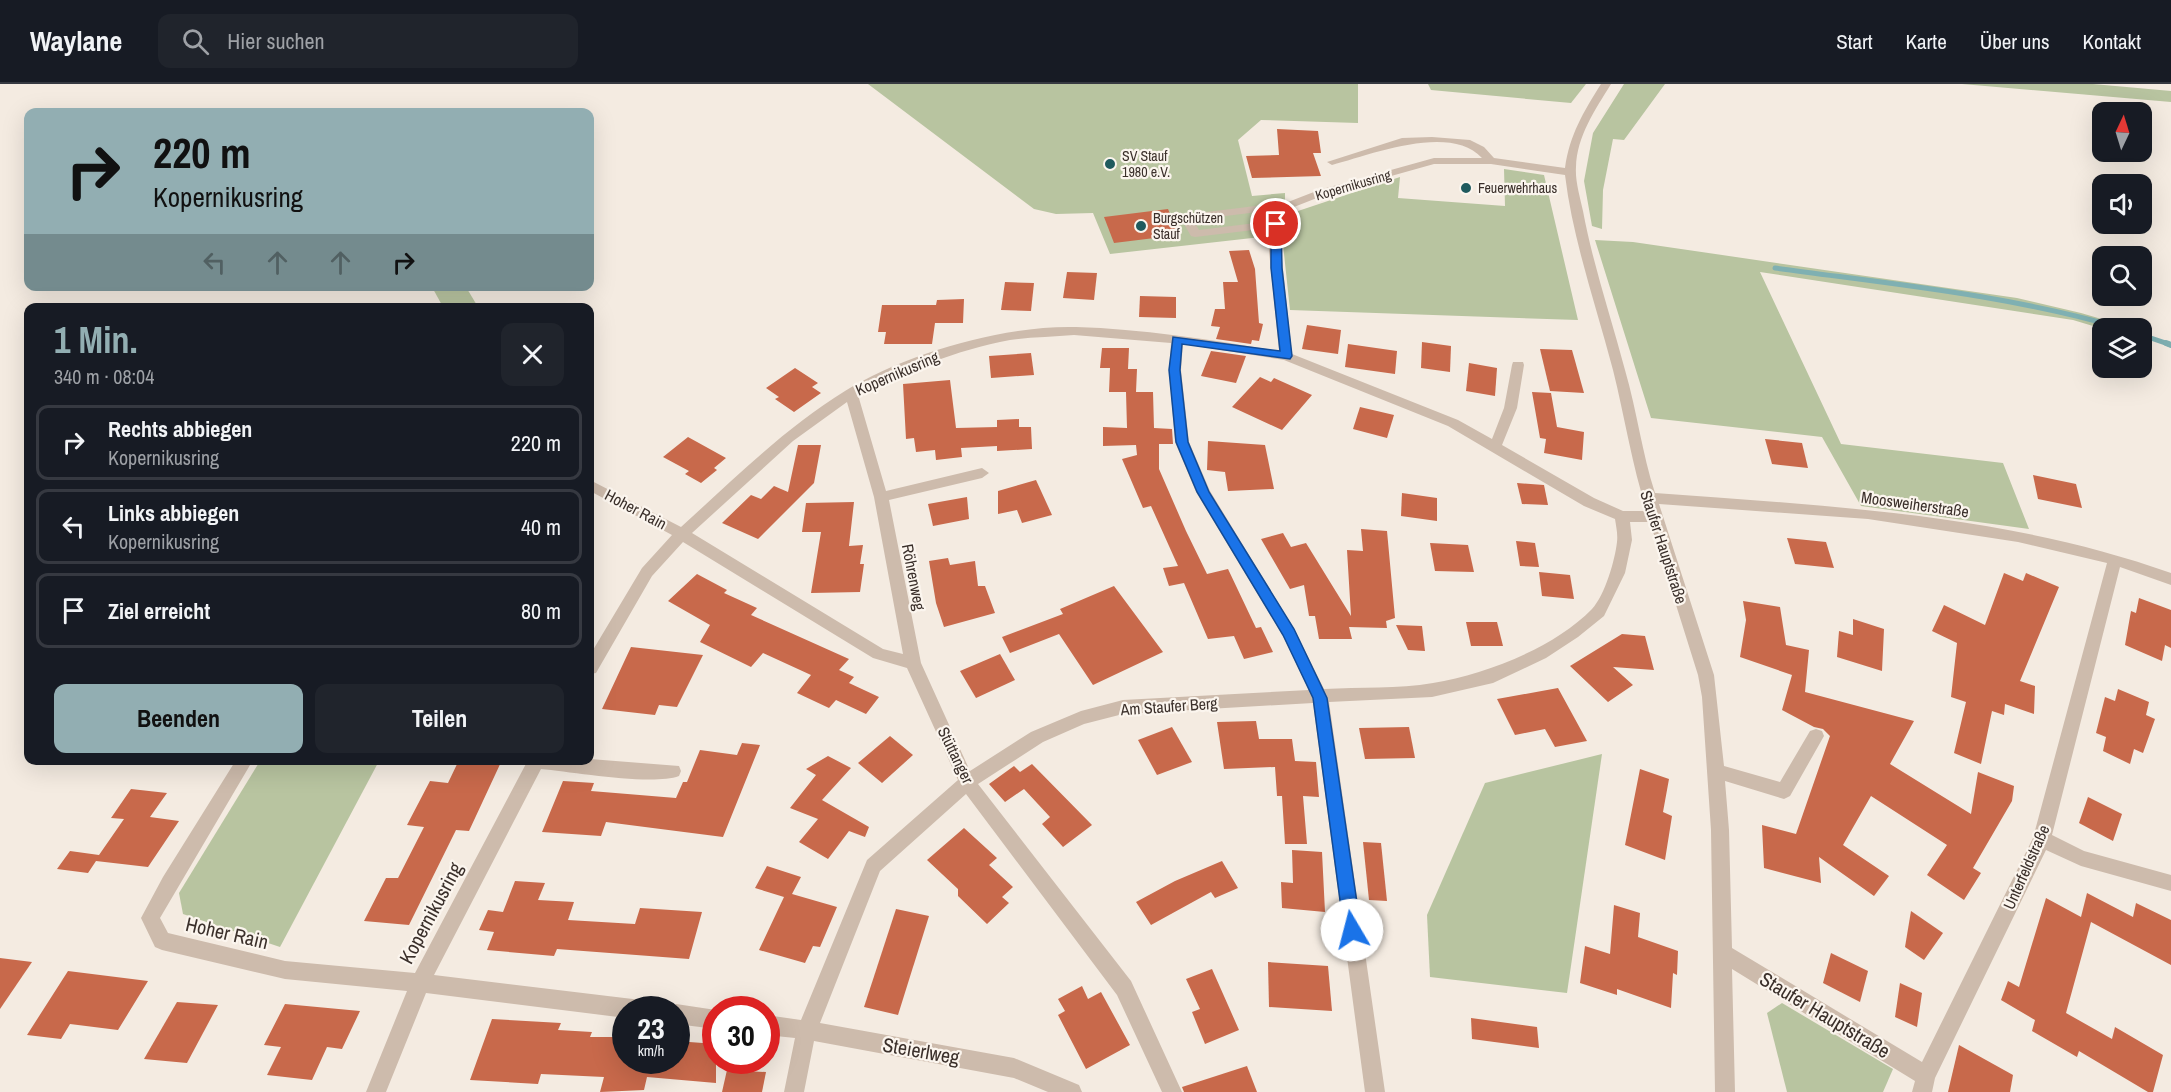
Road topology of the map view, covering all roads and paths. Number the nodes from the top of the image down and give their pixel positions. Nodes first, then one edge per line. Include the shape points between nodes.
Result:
1 (1606, 84) edge
2 (1491, 161) junction
3 (1332, 162) dead end
4 (1570, 172) junction
5 (1290, 205) junction
6 (1276, 224) junction
7 (1177, 339) junction
8 (1286, 356) junction
9 (1518, 365) dead end
10 (851, 393) junction
11 (1494, 447) junction
12 (982, 473) dead end
13 (594, 487) edge
14 (881, 497) junction
15 (1648, 498) junction
16 (1622, 516) junction
17 (1655, 518) junction
18 (682, 534) junction
19 (2115, 559) junction
20 (2171, 579) edge
21 (594, 661) edge
22 (913, 663) junction
23 (1320, 698) junction
24 (1816, 736) dead end
25 (242, 765) edge
26 (535, 765) edge
27 (577, 765) edge
28 (673, 771) dead end
29 (1717, 771) junction
30 (967, 782) junction
31 (2042, 839) junction
32 (2171, 883) edge
33 (1724, 954) junction
34 (420, 983) junction
35 (612, 1006) edge
36 (780, 1027) edge
37 (807, 1030) junction
38 (1924, 1084) edge
39 (376, 1092) edge
40 (794, 1092) edge
41 (1072, 1092) edge
42 (1172, 1092) edge
43 (1375, 1092) edge
44 (1725, 1092) edge

1 - 4 street, Staufer Hauptstraße via 1574,144
2 - 3 street via 1466,142 1432,140 1402,141
2 - 4 street, Kopernikusring
2 - 5 street, Kopernikusring via 1434,161
4 - 15 street, Staufer Hauptstraße via 1582,236 1620,374
5 - 6 street
5 - 6 street, Kopernikusring via 1186,217 1195,234
6 - 8 street via 1276,268
7 - 8 street, Kopernikusring
7 - 10 street, Kopernikusring via 1074,331 1011,336 909,365
7 - 23 street via 1175,370 1182,442 1203,492 1289,633
8 - 11 street, Kopernikusring via 1453,423
9 - 11 street via 1506,430
10 - 14 street, Röhrenweg
10 - 18 street, Kopernikusring via 788,438
11 - 16 street, Kopernikusring via 1589,502
12 - 14 street
13 - 18 street, Hoher Rain
14 - 22 street, Röhrenweg
15 - 17 street, Staufer Hauptstraße
15 - 19 street, Moosweiherstraße via 1868,514 2018,537
16 - 17 street, Kopernikusring
16 - 23 street, Am Staufer Berg via 1625,540 1618,573 1599,612 1540,654 1493,676 1432,690
17 - 29 street, Staufer Hauptstraße via 1706,675
18 - 21 street, Kopernikusring via 647,573
18 - 22 street via 879,654
19 - 20 street, Moosweiherstraße
19 - 31 street, Unterfeldstraße
22 - 30 street, Stüttanger
23 - 30 street, Am Staufer Berg via 1123,707 1081,718 1037,737
23 - 43 street
24 - 29 street via 1784,791
25 - 34 street, Hoher Rain via 150,918 162,941 285,970
26 - 34 street, Kopernikusring
27 - 28 street
29 - 33 street, Staufer Hauptstraße
30 - 37 street, Am Staufer Berg via 873,866
30 - 42 street, Stüttanger via 1124,988
31 - 32 street via 2081,858
31 - 38 street, Unterfeldstraße
33 - 38 street, Staufer Hauptstraße
33 - 44 street, Staufer Hauptstraße
34 - 35 street
34 - 39 street, Kopernikusring
36 - 37 street, Steierlweg
37 - 40 street, Am Staufer Berg
37 - 41 street, Steierlweg via 1014,1068

